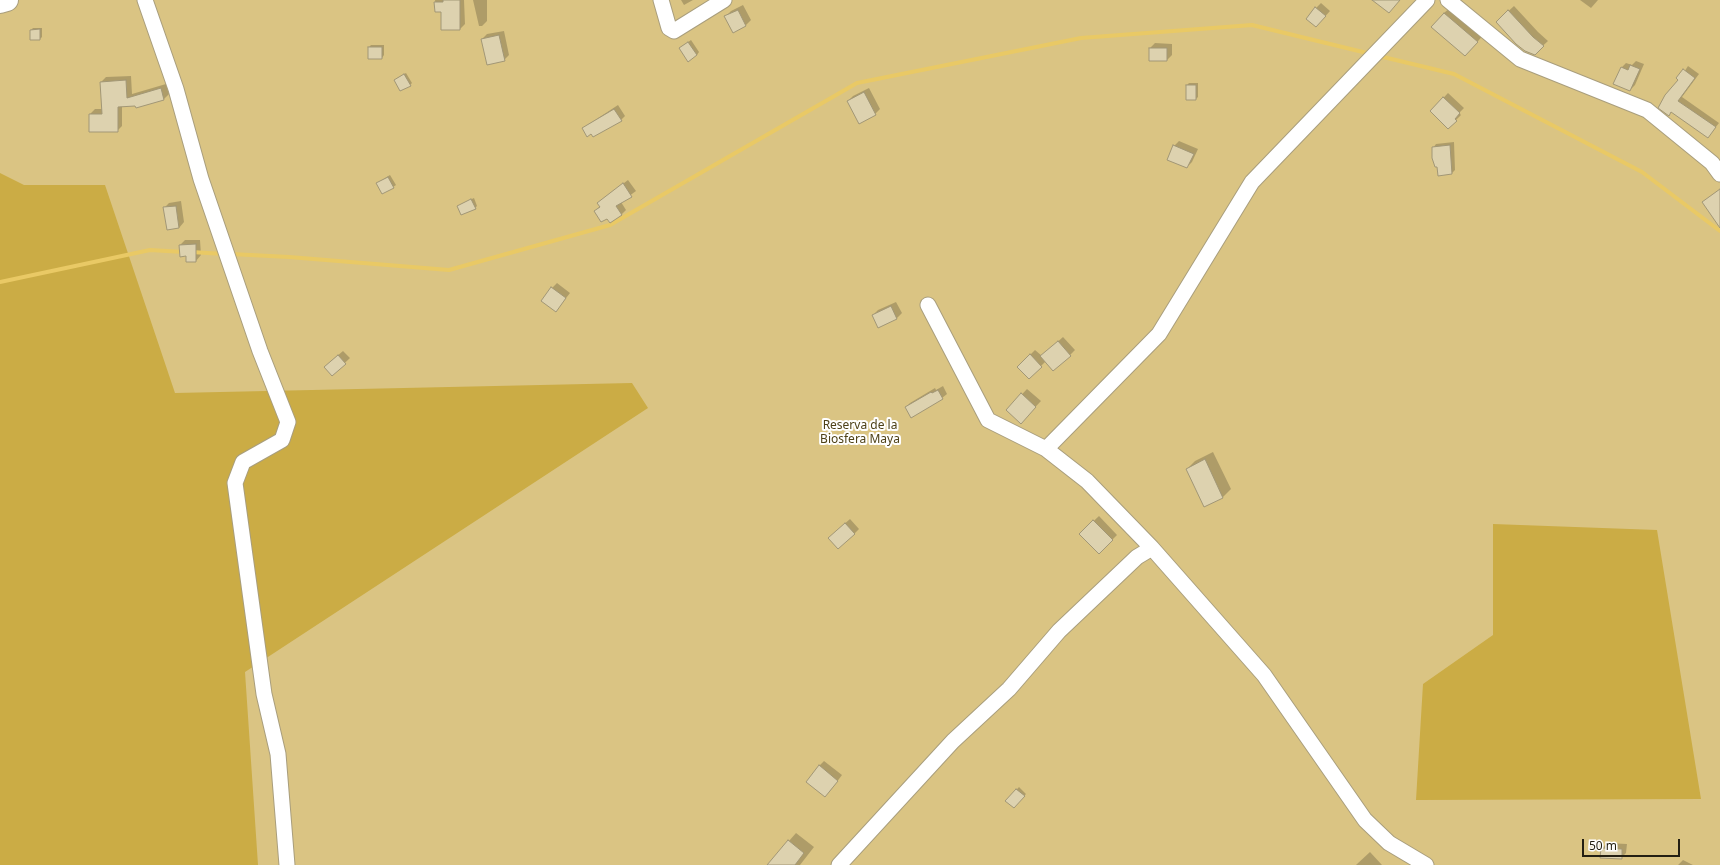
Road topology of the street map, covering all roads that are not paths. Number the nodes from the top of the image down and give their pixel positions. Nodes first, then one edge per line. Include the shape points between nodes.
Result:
1 (7, 0) edge
2 (145, 0) edge
3 (660, 0) edge
4 (724, 0) edge
5 (1427, 0) edge
6 (1448, 0) edge
7 (0, 2) edge
8 (1720, 174) edge
9 (928, 305) dead end
10 (1046, 449) junction
11 (1152, 548) junction
12 (287, 865) edge
13 (839, 865) edge
14 (1426, 865) edge

1 - 7 highway
2 - 12 street via 176,89 206,194 260,351 288,422 282,440 243,462 235,483 264,694 278,754
3 - 4 street via 669,28 674,31
5 - 10 street via 1252,182 1159,334
6 - 8 street via 1520,59 1646,110 1712,163
9 - 10 street via 988,420
10 - 11 street via 1087,481
11 - 13 street via 1137,557 1059,631 1010,689 953,741
11 - 14 street via 1264,675 1365,820 1389,843

